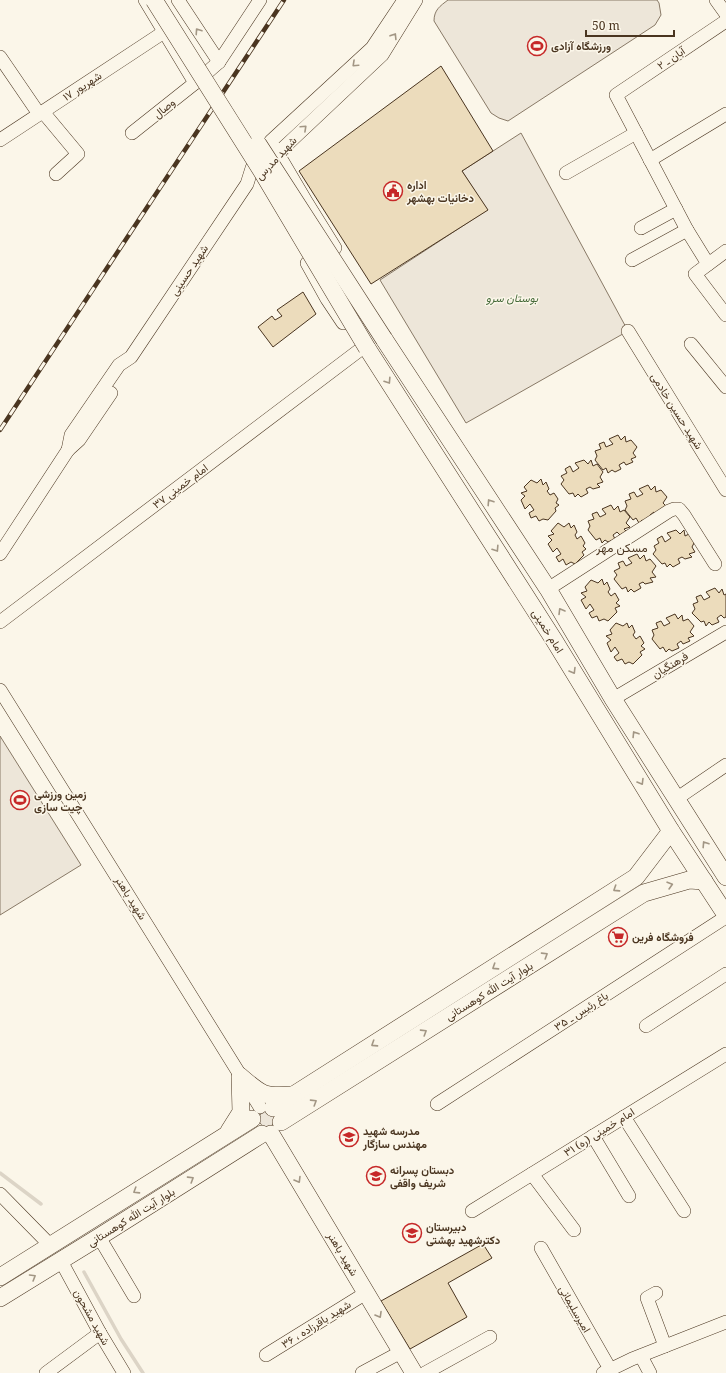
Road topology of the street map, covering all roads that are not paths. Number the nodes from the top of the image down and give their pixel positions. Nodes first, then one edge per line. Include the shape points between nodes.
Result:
1 (165, 0) edge
2 (178, 0) edge
3 (260, 0) edge
4 (404, 0) edge
5 (416, 0) edge
6 (151, 1) edge
7 (718, 1) edge
8 (726, 14) edge
9 (726, 21) edge
10 (164, 32) junction
11 (0, 57) edge
12 (219, 62) junction
13 (195, 83) junction
14 (41, 113) junction
15 (726, 114) edge
16 (132, 133) dead end
17 (636, 133) junction
18 (0, 140) edge
19 (271, 141) junction
20 (278, 153) junction
21 (650, 160) junction
22 (566, 173) dead end
23 (56, 174) dead end
24 (253, 182) junction
25 (300, 191) junction
26 (307, 203) junction
27 (275, 206) junction
28 (676, 209) junction
29 (281, 218) junction
30 (641, 228) dead end
31 (688, 230) junction
32 (726, 251) edge
33 (632, 260) dead end
34 (708, 264) junction
35 (726, 315) edge
36 (628, 331) dead end
37 (386, 343) junction
38 (691, 344) dead end
39 (367, 352) junction
40 (726, 387) edge
41 (726, 490) edge
42 (0, 554) edge
43 (715, 564) dead end
44 (548, 589) junction
45 (0, 622) edge
46 (572, 629) junction
47 (726, 632) edge
48 (554, 640) junction
49 (0, 690) edge
50 (613, 699) junction
51 (726, 766) edge
52 (676, 799) junction
53 (671, 831) junction
54 (723, 866) edge
55 (636, 877) junction
56 (704, 881) junction
57 (644, 893) junction
58 (726, 916) edge
59 (726, 974) edge
60 (646, 1026) dead end
61 (726, 1054) edge
62 (240, 1076) junction
63 (295, 1095) junction
64 (437, 1104) dead end
65 (262, 1111) junction
66 (624, 1117) junction
67 (271, 1130) junction
68 (227, 1134) junction
69 (593, 1136) junction
70 (237, 1150) junction
71 (285, 1156) junction
72 (532, 1174) junction
73 (0, 1194) edge
74 (629, 1196) dead end
75 (472, 1211) dead end
76 (684, 1211) dead end
77 (574, 1230) dead end
78 (100, 1237) junction
79 (50, 1246) junction
80 (541, 1248) dead end
81 (60, 1261) junction
82 (0, 1277) edge
83 (366, 1293) junction
84 (656, 1293) dead end
85 (134, 1296) dead end
86 (0, 1298) edge
87 (726, 1322) edge
88 (100, 1333) junction
89 (490, 1337) dead end
90 (665, 1346) junction
91 (401, 1352) junction
92 (266, 1355) dead end
93 (641, 1356) junction
94 (606, 1372) edge
95 (46, 1373) edge
96 (124, 1373) edge
97 (362, 1373) edge
98 (414, 1373) edge
99 (425, 1373) edge
100 (650, 1373) edge

1 - 37 main road, امام خمینی, bridge
12 -> 2 street
3 - 12 street, وصال
4 -> 19 street, شهید مدرس via 372,48
20 -> 5 street, شهید مدرس via 379,58
6 - 10 street
6 - 39 main road, امام خمینی, bridge via 257,164
7 - 8 street
9 - 17 street, آبان ـ ۲ via 616,95
10 - 13 street
10 - 14 street, ۱۷ شهریور
11 - 14 street
12 - 13 street, وصال
13 - 16 street, وصال
14 - 18 street, ۱۷ شهریور
14 - 23 street via 78,154
15 - 21 street
17 - 21 street
17 - 22 street
19 - 20 street
19 - 24 street, شهید مدرس via 252,168
20 - 24 street, شهید مدرس
20 - 25 street
21 - 28 street
24 - 27 street
24 - 42 street, شهید حسینی via 131,357 119,365 71,435 68,450
25 - 26 street
25 - 27 street
26 - 29 street
26 - 37 street via 387,330
27 - 29 street
28 - 30 street
28 - 31 street
29 - 39 street via 327,299
31 - 33 street
31 - 34 street
32 - 34 street
34 - 35 street via 695,274
36 - 41 street, شهید حسین خادمی
44 -> 37 main road, امام خمینی
38 - 40 street
39 - 45 street, امام خمینی ۳۷
39 -> 48 main road, امام خمینی
43 - 44 street via 684,515 679,509 674,509
46 -> 44 main road, امام خمینی
46 - 48 main road
46 - 50 main road, امام خمینی
47 - 50 street, فرهنگیان
48 -> 53 main road, امام خمینی
49 - 62 street, شهید باهنر
52 -> 50 main road, امام خمینی
51 - 52 street
54 -> 52 main road, امام خمینی
53 - 55 main road, بلوار آیت الله کوهستانی
53 - 56 main road, امام خمینی
55 - 57 main road via 642,876 648,880 649,887
55 -> 63 main road, بلوار آیت الله کوهستانی
57 -> 56 main road, بلوار آیت الله کوهستانی via 689,880
56 - 58 main road, امام خمینی
67 -> 57 main road, بلوار آیت الله کوهستانی
58 - 64 street, باغ رئیس ـ ۳۵
59 - 60 street
61 - 66 street, امام خمینی (ره) ۳۱
62 - 63 main road via 264,1095
62 - 65 street, شهید باهنر
62 - 68 main road via 241,1112
63 - 65 main road, بلوار آیت الله کوهستانی
65 - 67 main road via 279,1114
65 - 67 main road via 254,1128
65 - 68 main road, بلوار آیت الله کوهستانی
66 - 69 street, امام خمینی (ره) ۳۱
66 - 76 street
67 - 70 main road, بلوار آیت الله کوهستانی
67 - 71 main road, شهید باهنر
68 -> 79 main road, بلوار آیت الله کوهستانی
69 - 72 street, امام خمینی (ره) ۳۱
69 - 74 street
70 - 71 main road via 259,1146
78 -> 70 main road, بلوار آیت الله کوهستانی
71 -> 83 main road, شهید باهنر
72 - 75 street, امام خمینی (ره) ۳۱
72 - 77 street
73 - 79 street
78 - 81 main road, بلوار آیت الله کوهستانی
78 - 85 street
79 - 82 main road, بلوار آیت الله کوهستانی
80 - 94 street, امیرسلیمانی
86 -> 81 main road, بلوار آیت الله کوهستانی
81 - 88 street, شهید مشحون
83 -> 91 main road, شهید باهنر
83 - 92 street, شهید باقرزاده ، ۳۶
84 - 90 street via 647,1298
87 - 90 street
88 - 95 street
88 - 96 street, شهید مشحون
89 - 99 street
90 - 93 street
91 - 97 street
91 - 98 main road, شهید باهنر
93 - 94 street
93 - 100 street

